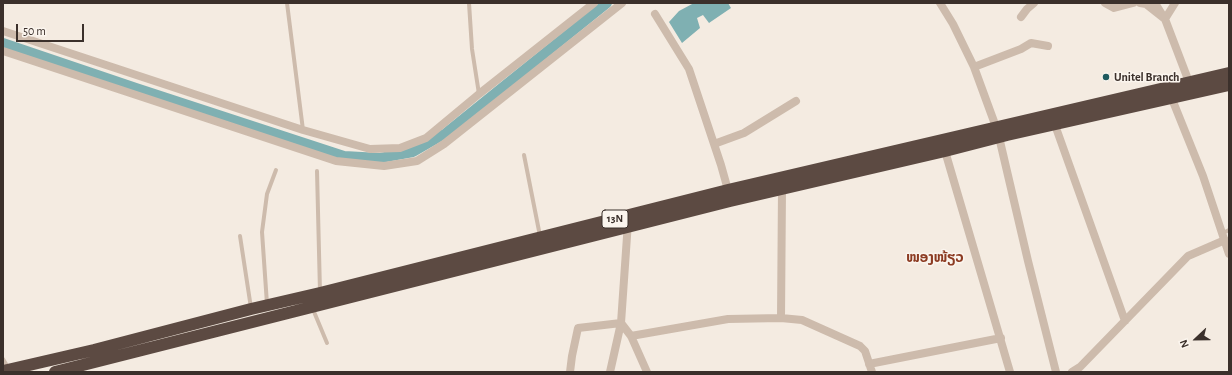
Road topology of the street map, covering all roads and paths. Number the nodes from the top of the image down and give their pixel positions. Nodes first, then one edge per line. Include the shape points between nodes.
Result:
1 (287, 3) edge
2 (469, 3) edge
3 (594, 3) edge
4 (622, 3) edge
5 (940, 3) edge
6 (1034, 3) edge
7 (1105, 3) edge
8 (1133, 3) edge
9 (1140, 3) edge
10 (1155, 3) edge
11 (1175, 3) edge
12 (655, 14) dead end
13 (1020, 17) dead end
14 (1165, 19) junction
15 (3, 31) edge
16 (1048, 46) dead end
17 (3, 51) edge
18 (974, 67) junction
19 (1229, 73) edge
20 (1189, 82) junction
21 (1229, 85) edge
22 (1169, 93) junction
23 (479, 94) junction
24 (796, 101) dead end
25 (1055, 125) junction
26 (303, 130) junction
27 (998, 132) junction
28 (714, 144) junction
29 (945, 151) junction
30 (524, 155) dead end
31 (276, 170) dead end
32 (317, 172) dead end
33 (782, 189) junction
34 (728, 190) junction
35 (628, 221) junction
36 (1226, 234) edge
37 (240, 236) dead end
38 (540, 237) junction
39 (1229, 254) edge
40 (320, 293) junction
41 (267, 305) junction
42 (312, 307) junction
43 (251, 309) junction
44 (781, 318) junction
45 (1125, 321) junction
46 (621, 323) junction
47 (631, 336) junction
48 (1001, 338) junction
49 (327, 343) dead end
50 (869, 364) junction
51 (5, 366) edge
52 (56, 372) edge
53 (570, 372) edge
54 (610, 372) edge
55 (647, 372) edge
56 (872, 372) edge
57 (1010, 372) edge
58 (1056, 372) edge
59 (1072, 372) edge

1 - 26 lane
2 - 23 lane via 472,49
3 - 23 street
4 - 17 street via 444,144 417,161 384,166 336,161
5 - 18 street
6 - 13 street
7 - 8 street via 1114,8
9 - 14 street via 1146,4
10 - 14 street
11 - 14 street
12 - 28 street via 689,69
14 - 20 street
15 - 26 street
16 - 18 street via 1031,43
18 - 27 street
19 - 20 highway, 13N
20 - 22 highway, 13N
21 - 22 highway, 13N
22 - 25 highway, 13N
22 - 27 highway, 13N
22 - 36 street
23 - 26 street via 426,138 400,148 370,149
24 - 28 street via 744,133
25 - 27 highway, 13N
25 - 45 street
27 - 29 highway, 13N
27 - 34 highway, 13N
27 - 58 street
28 - 34 street
29 - 33 highway, 13N
29 - 48 street
30 - 38 lane
31 - 41 lane via 267,194 262,232
32 - 40 lane
33 - 35 highway, 13N
33 - 44 street
34 - 35 highway, 13N
35 - 38 highway, 13N
35 - 42 highway, 13N
35 - 46 street
36 - 39 street
36 - 45 street via 1188,256
37 - 43 lane
38 - 40 highway, 13N
40 - 41 highway, 13N
41 - 43 highway, 13N
42 - 49 lane
42 - 52 highway, 13N
43 - 51 highway, 13N via 94,350
44 - 47 street via 728,319
44 - 50 street via 802,320 860,346
45 - 59 street
46 - 47 street
46 - 53 street via 578,328
46 - 54 street
47 - 55 street
48 - 50 street
48 - 57 street
50 - 56 street

